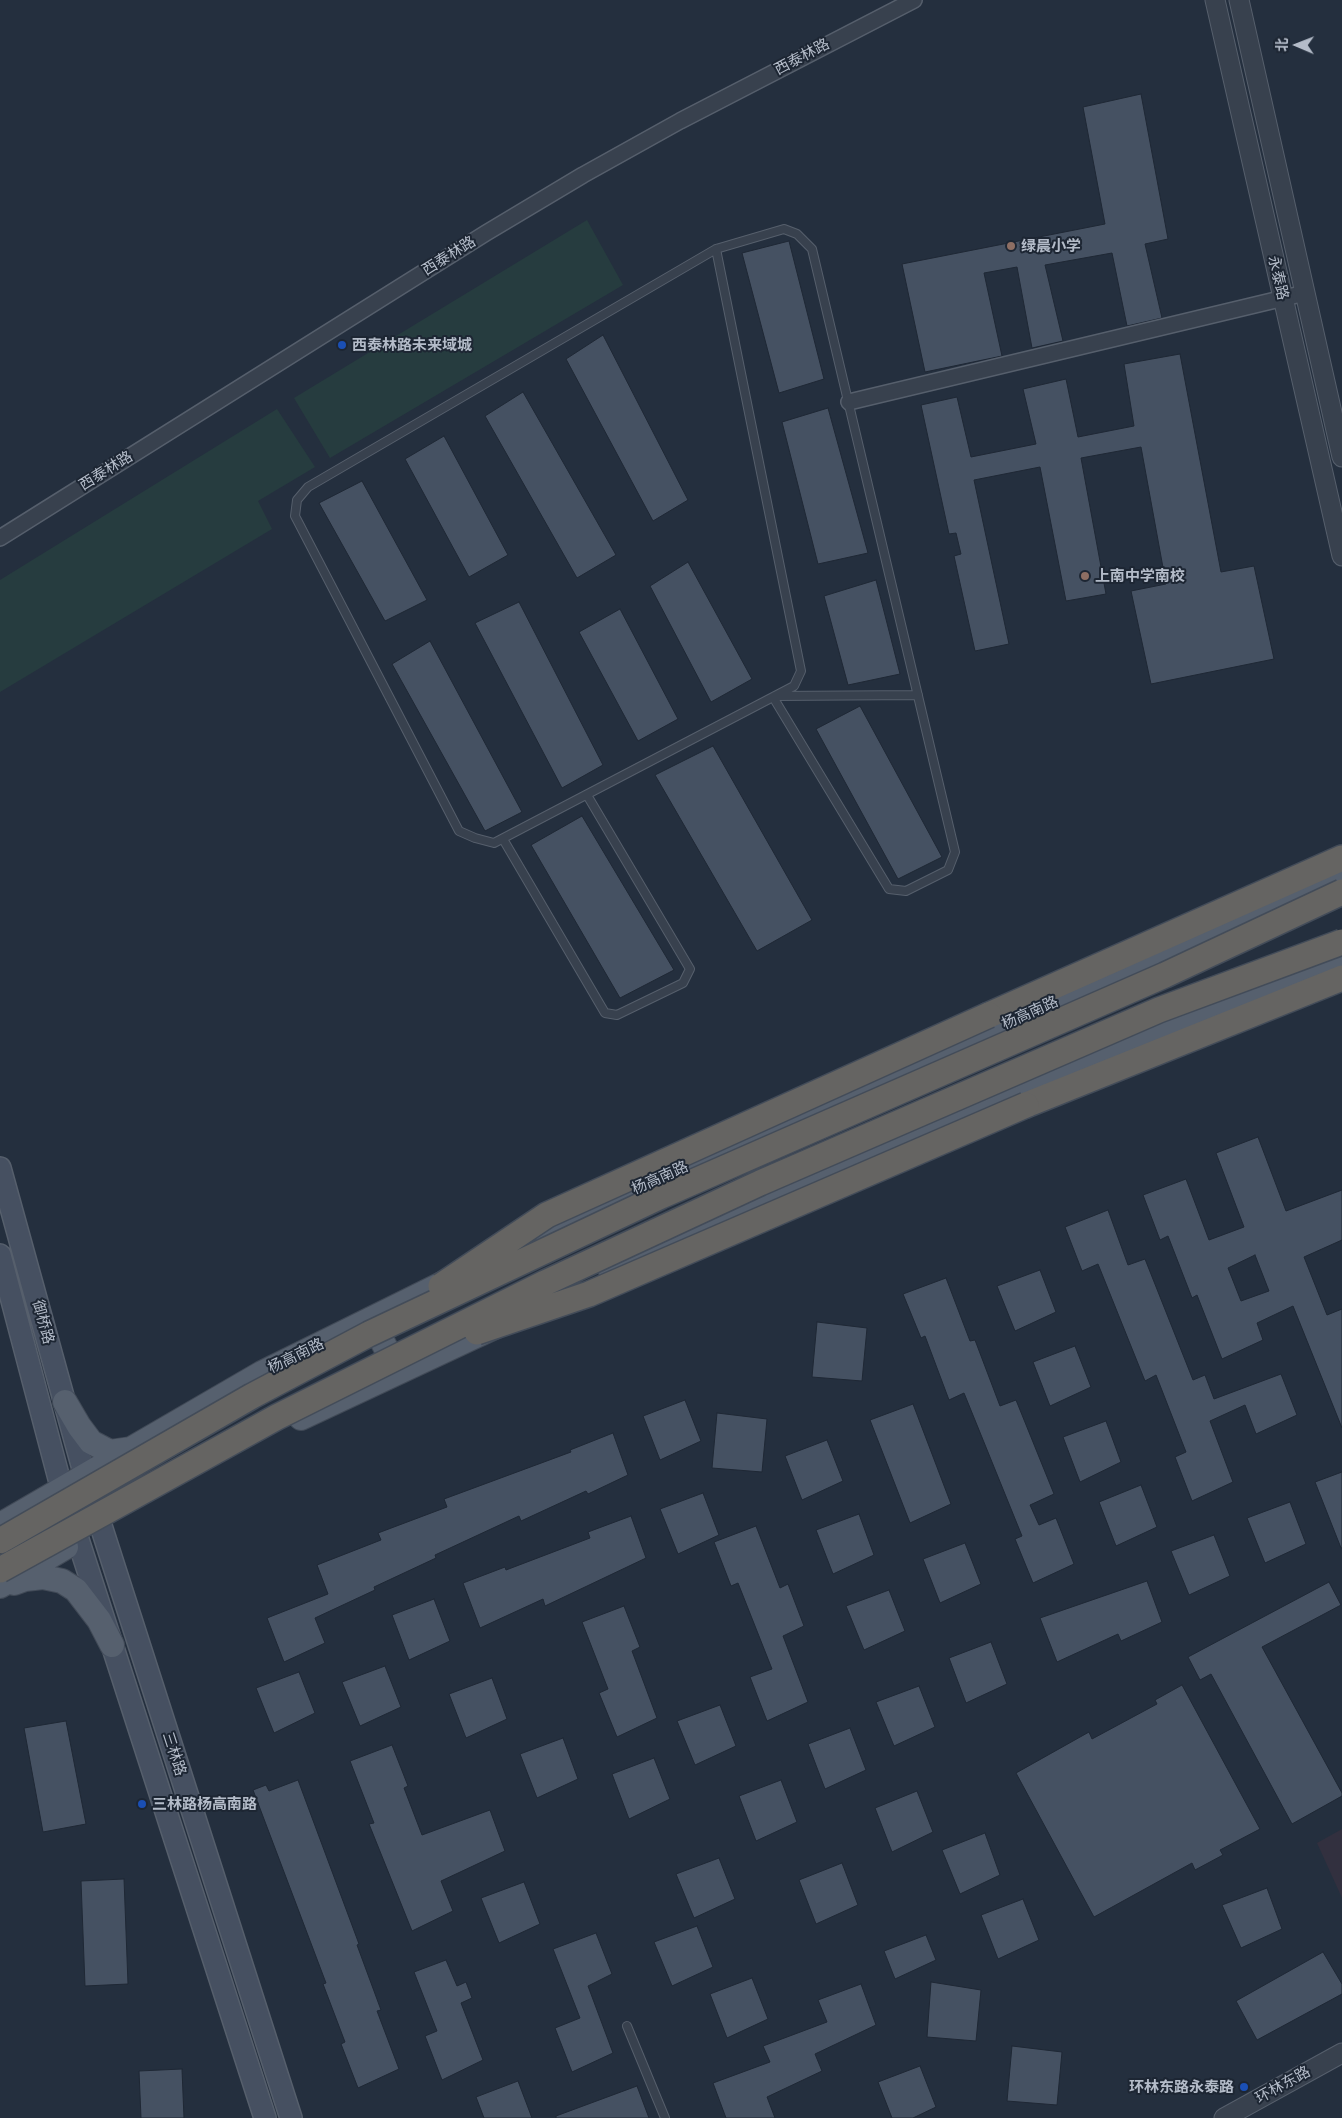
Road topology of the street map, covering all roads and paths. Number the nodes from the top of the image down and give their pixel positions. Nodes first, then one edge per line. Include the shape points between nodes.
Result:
1 (914, 0) edge
2 (1215, 0) edge
3 (1239, 0) edge
4 (716, 249) junction
5 (1305, 293) junction
6 (1283, 298) junction
7 (849, 402) junction
8 (1342, 457) edge
9 (0, 538) edge
10 (1342, 556) edge
11 (773, 696) junction
12 (918, 696) junction
13 (587, 795) junction
14 (503, 839) junction
15 (1342, 858) edge
16 (1342, 874) edge
17 (1342, 892) edge
18 (1342, 942) edge
19 (1342, 958) edge
20 (1342, 978) edge
21 (1174, 1026) junction
22 (1219, 1028) junction
23 (0, 1168) edge
24 (0, 1255) edge
25 (370, 1326) junction
26 (392, 1368) junction
27 (65, 1402) junction
28 (132, 1449) junction
29 (85, 1476) junction
30 (62, 1490) junction
31 (0, 1525) edge
32 (100, 1525) junction
33 (78, 1539) junction
34 (0, 1541) edge
35 (0, 1570) edge
36 (0, 1587) edge
37 (112, 1645) junction
38 (627, 2026) dead end
39 (1342, 2053) edge
40 (265, 2118) edge
41 (291, 2118) edge
42 (665, 2118) edge
43 (1224, 2118) edge

1 - 9 street, 西泰林路 via 680,121 575,180
2 - 6 street, 永泰路
3 - 5 street, 永泰路
4 - 7 lane via 784,229 797,234 812,248
4 - 11 lane via 800,671 794,686
4 - 14 lane via 308,487 297,500 295,516 459,830 494,844
5 - 6 street
5 - 8 street, 永泰路
6 - 7 street
6 - 10 street, 永泰路
7 - 12 lane
11 - 12 lane
11 - 12 lane via 889,889 906,891 948,870 955,852
11 - 13 lane
13 - 14 lane
13 - 14 lane via 690,968 683,983 617,1015 605,1013
15 - 25 highway, bridge via 547,1215
16 - 25 main road, 杨高南路 via 605,1203
17 - 25 highway, 杨高南路, bridge via 1165,975
18 - 26 highway, bridge via 1159,1010 760,1183 545,1283
19 - 21 main road
20 - 22 highway
21 - 22 main road
21 - 26 main road
22 - 26 highway, bridge via 1017,1109 588,1294
23 - 27 main road, 御桥路
24 - 30 main road, 御桥路
25 - 26 main road
25 - 28 main road, 杨高南路 via 262,1373
25 - 34 highway, 杨高南路, bridge
26 - 32 main road
26 - 35 highway, bridge via 260,1426
27 - 28 main road via 84,1434 100,1448 110,1452
27 - 29 main road, 御桥路
28 - 29 main road, 杨高南路
29 - 30 main road, 杨高南路
29 - 32 main road, 三林路
30 - 31 main road, 杨高南路
30 - 33 main road, 三林路
32 - 33 main road
32 - 41 main road, 三林路
33 - 36 main road
33 - 37 main road, 三林路
36 - 37 main road via 26,1579 62,1581 89,1604
37 - 40 main road, 三林路
38 - 42 lane
39 - 43 street, 环林东路

